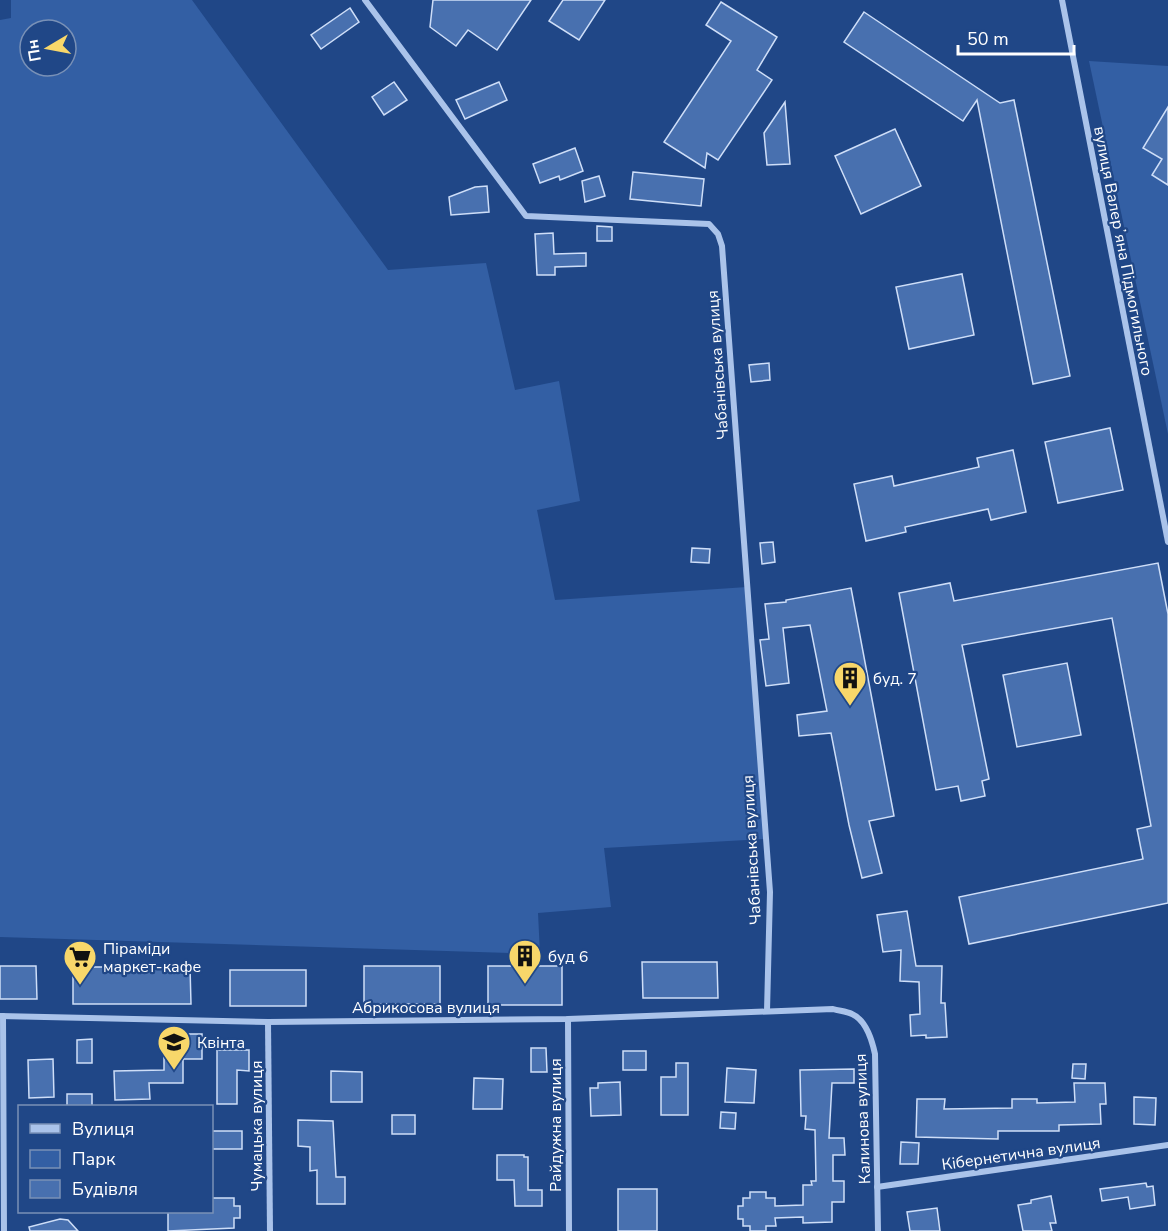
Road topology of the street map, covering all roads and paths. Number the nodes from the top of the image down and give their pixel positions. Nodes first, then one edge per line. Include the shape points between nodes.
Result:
1 (365, 0) edge
2 (1062, 0) edge
3 (1168, 542) edge
4 (767, 1011) junction
5 (852, 1014) joint
6 (1, 1016) edge
7 (568, 1019) junction
8 (268, 1022) junction
9 (1168, 1145) edge
10 (877, 1187) junction
11 (4, 1231) edge
12 (270, 1231) edge
13 (569, 1231) edge
14 (878, 1231) edge

1 - 4 street, Чабанівська вулиця via 526,216 709,224 718,234 722,246 770,892
2 - 3 street, вулиця Валерʼяна Підмогильного
4 - 5 street, Абрикосова вулиця via 833,1009
4 - 7 street, Абрикосова вулиця
5 - 10 street, Калинова вулиця via 871,1038 875,1054
6 - 8 street, Абрикосова вулиця
6 - 11 street
7 - 8 street, Абрикосова вулиця
7 - 13 street, Райдужна вулиця
8 - 12 street, Чумацька вулиця
9 - 10 street, Кібернетична вулиця
10 - 14 street, Калинова вулиця

